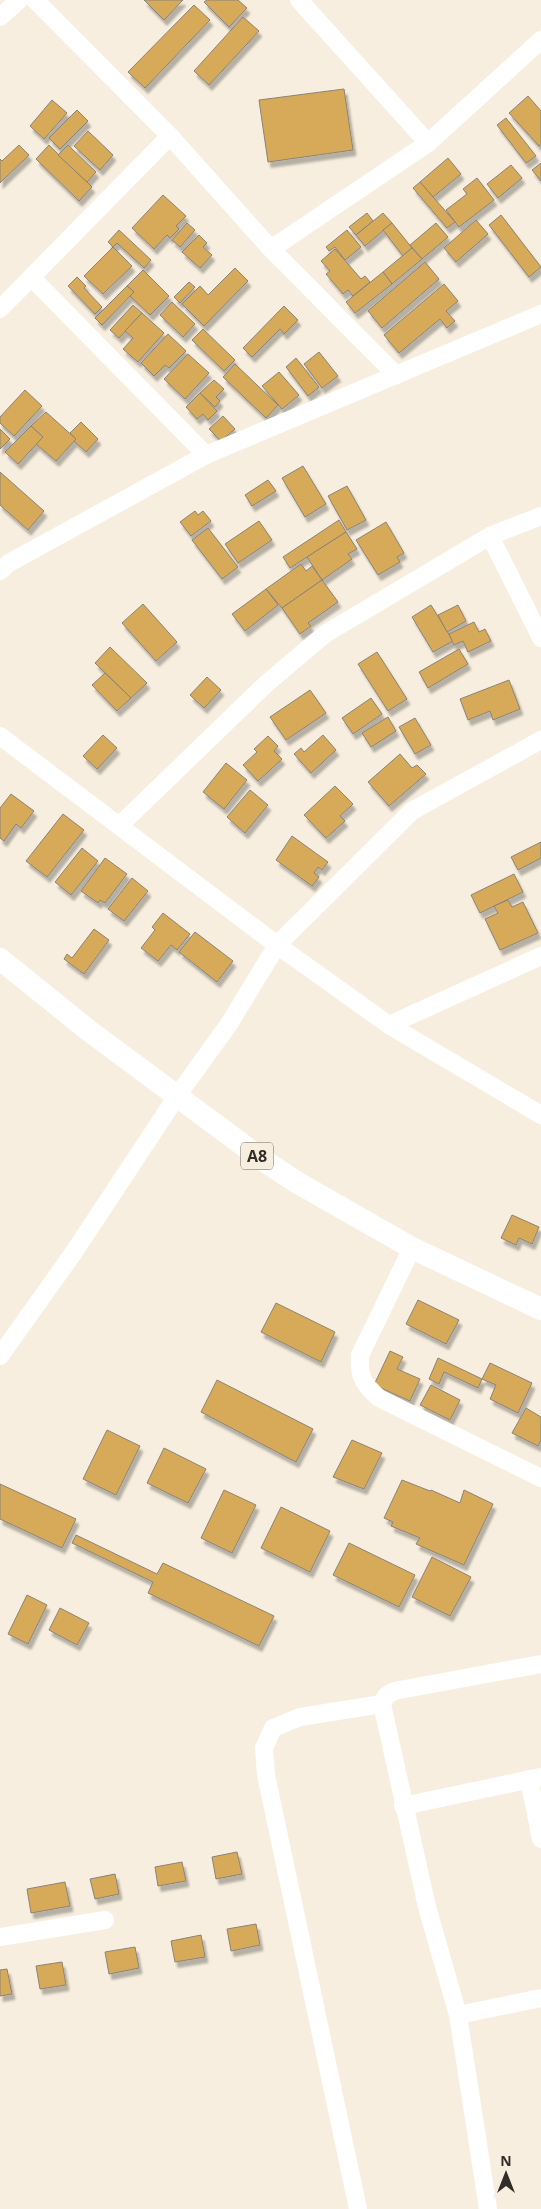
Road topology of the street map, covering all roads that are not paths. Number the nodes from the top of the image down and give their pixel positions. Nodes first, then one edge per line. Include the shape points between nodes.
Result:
1 (19, 0) edge
2 (35, 0) edge
3 (299, 0) edge
4 (0, 17) edge
5 (541, 40) edge
6 (170, 136) junction
7 (428, 143) junction
8 (271, 250) junction
9 (32, 278) junction
10 (0, 309) edge
11 (541, 314) edge
12 (396, 375) junction
13 (206, 455) junction
14 (541, 516) edge
15 (490, 536) junction
16 (0, 571) edge
17 (541, 638) edge
18 (0, 736) edge
19 (541, 740) edge
20 (120, 825) junction
21 (277, 945) junction
22 (541, 956) edge
23 (0, 960) edge
24 (389, 1025) junction
25 (177, 1096) junction
26 (541, 1114) edge
27 (412, 1248) junction
28 (541, 1309) edge
29 (0, 1356) edge
30 (541, 1478) edge
31 (541, 1664) edge
32 (382, 1704) junction
33 (535, 1778) edge
34 (403, 1806) junction
35 (541, 1839) edge
36 (105, 1920) dead end
37 (0, 1936) edge
38 (541, 1998) edge
39 (458, 2015) junction
40 (358, 2209) edge
41 (488, 2209) edge

1 - 4 street
2 - 6 street
3 - 7 street
5 - 7 street
6 - 8 street
6 - 9 street
7 - 8 street
8 - 12 street
9 - 10 street
9 - 13 street
11 - 12 street
12 - 13 street
13 - 16 street
14 - 15 street
15 - 17 street
15 - 20 street via 325,634 267,683
18 - 20 street
19 - 21 street via 412,811
20 - 21 street
21 - 24 street
21 - 25 street via 229,1024
22 - 24 street
23 - 25 main road, A8
24 - 26 street
25 - 27 main road, A8 via 291,1179
25 - 29 street via 74,1252
27 - 28 main road, A8
27 - 30 street via 360,1354 359,1371 365,1386 378,1398
31 - 32 street via 394,1691
32 - 34 street
32 - 40 street via 300,1717 274,1728 264,1748 266,1775
33 - 34 street
33 - 35 street
34 - 39 street
36 - 37 street
38 - 39 street
39 - 41 street

